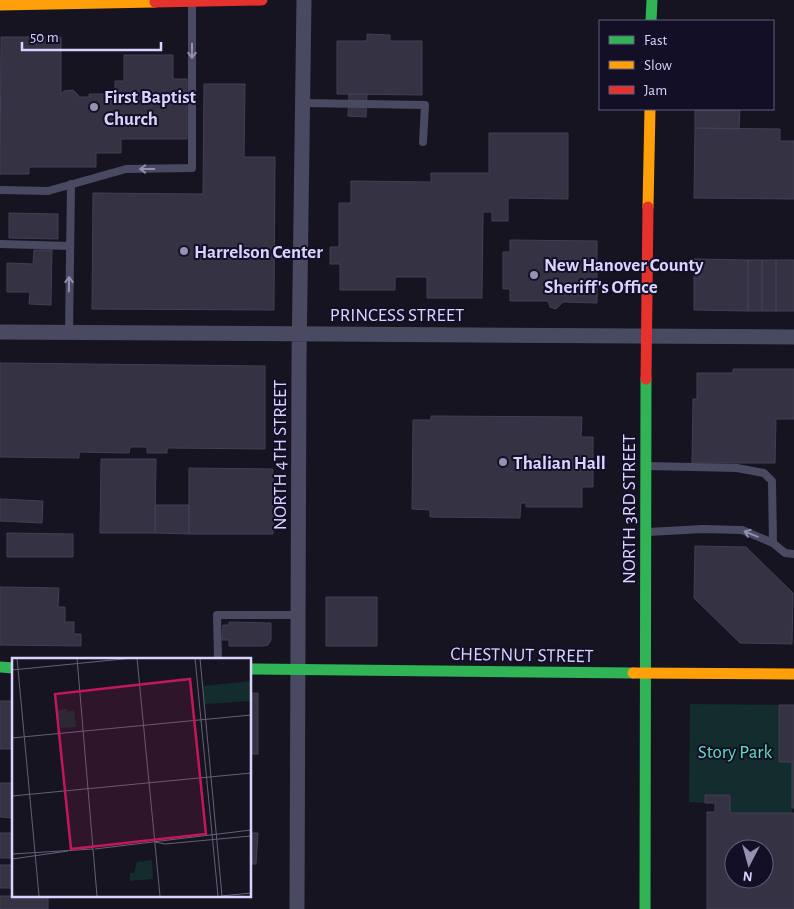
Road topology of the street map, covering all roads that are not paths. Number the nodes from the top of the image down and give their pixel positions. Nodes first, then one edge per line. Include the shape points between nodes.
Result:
1 (262, 0) edge
2 (304, 0) edge
3 (652, 0) edge
4 (192, 2) junction
5 (0, 5) edge
6 (651, 20) edge
7 (302, 103) junction
8 (650, 110) edge
9 (423, 142) dead end
10 (71, 184) junction
11 (0, 190) edge
12 (0, 244) edge
13 (70, 246) junction
14 (0, 332) edge
15 (69, 333) junction
16 (300, 334) junction
17 (647, 335) junction
18 (794, 337) edge
19 (646, 466) junction
20 (645, 532) junction
21 (773, 542) junction
22 (794, 554) edge
23 (300, 615) junction
24 (218, 658) edge
25 (251, 669) edge
26 (298, 669) junction
27 (645, 673) junction
28 (794, 674) edge
29 (297, 909) edge
30 (645, 909) edge

1 - 4 main road
2 - 7 street, NORTH 4TH STREET
3 - 6 main road
4 - 5 main road
4 -> 10 lane via 192,168 126,169
7 - 9 lane via 425,105
7 - 16 street, NORTH 4TH STREET
8 - 17 main road, NORTH 3RD STREET
10 - 11 lane via 48,191
10 - 13 lane
12 - 13 lane
15 -> 13 lane
14 - 15 street, PRINCESS STREET
15 - 16 street, PRINCESS STREET
16 - 17 street, PRINCESS STREET
16 - 23 street, NORTH 4TH STREET
17 - 18 street, PRINCESS STREET
17 - 19 main road, NORTH 3RD STREET
19 - 20 main road, NORTH 3RD STREET
19 - 21 lane via 737,468 764,473 772,481
21 -> 20 lane via 742,530
20 - 27 main road, NORTH 3RD STREET
21 - 22 lane via 785,553
23 - 24 lane via 217,615
23 - 26 street, NORTH 4TH STREET
25 - 26 main road, CHESTNUT STREET
26 - 27 main road, CHESTNUT STREET
26 - 29 street, NORTH 4TH STREET
27 - 28 main road, CHESTNUT STREET
27 - 30 main road, NORTH 3RD STREET

